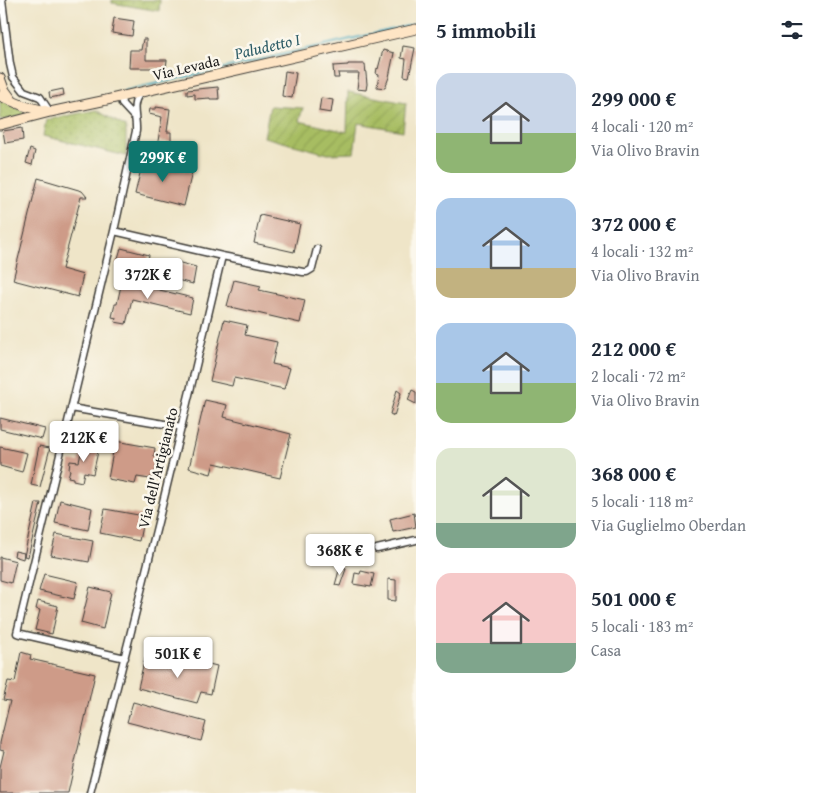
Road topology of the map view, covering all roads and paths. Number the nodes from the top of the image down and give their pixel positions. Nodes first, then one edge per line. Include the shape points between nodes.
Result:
1 (2, 0) edge
2 (416, 29) edge
3 (0, 78) edge
4 (141, 92) junction
5 (0, 96) edge
6 (122, 96) junction
7 (102, 101) junction
8 (14, 102) junction
9 (125, 108) junction
10 (50, 112) junction
11 (134, 115) junction
12 (3, 123) edge
13 (114, 231) junction
14 (316, 249) dead end
15 (222, 256) junction
16 (72, 408) junction
17 (182, 426) junction
18 (416, 540) edge
19 (377, 549) dead end
20 (125, 658) junction
21 (90, 793) edge

1 - 10 street via 13,77 24,91 40,97
2 - 4 main road, Via Levada
3 - 8 main road
4 - 6 main road, Via Levada
4 - 11 street via 136,98
5 - 8 main road, Via Levada
6 - 7 main road, Via Levada
6 - 9 street
6 - 11 street via 130,103
7 - 9 street
7 - 10 main road, Via Levada
8 - 10 main road, Via Levada
9 - 11 street
10 - 12 main road, Via Levada
11 - 13 street via 136,131
13 - 15 street
13 - 16 street
14 - 15 street via 312,269 307,272
15 - 17 street, Via dell'Artigianato
16 - 17 street
16 - 20 street via 17,633
17 - 20 street, Via dell'Artigianato
18 - 19 street
20 - 21 street, Via dell'Artigianato

